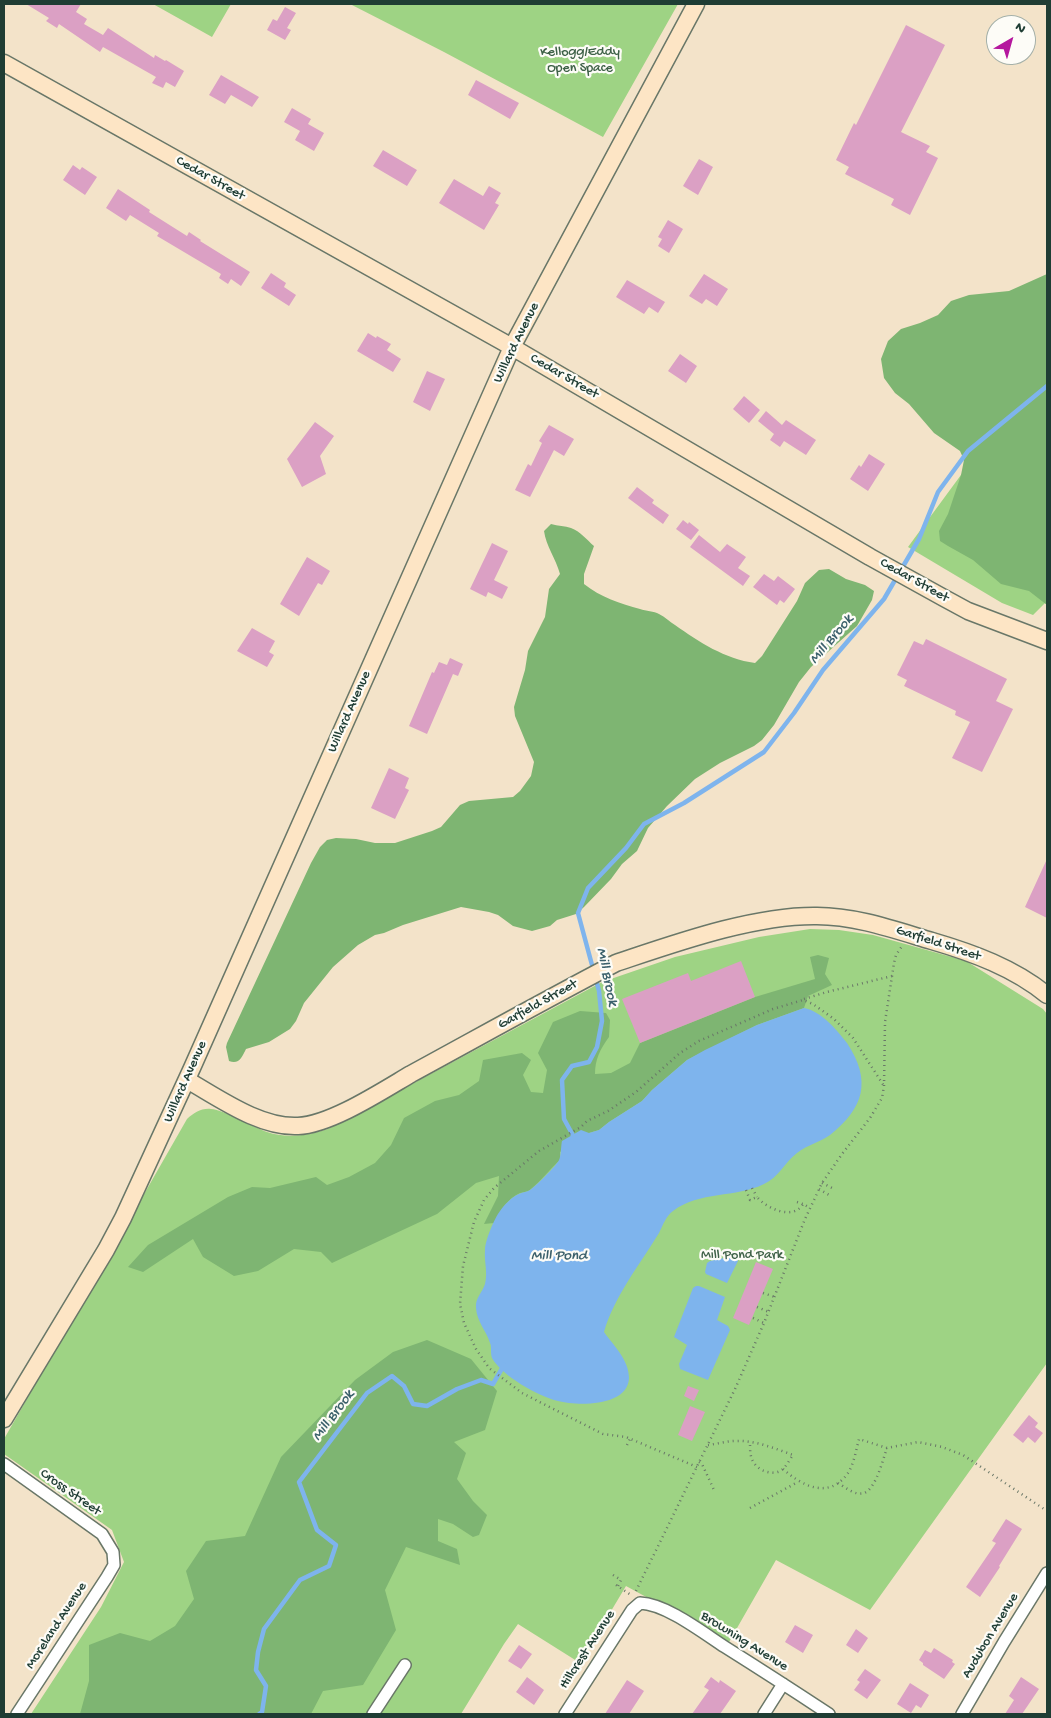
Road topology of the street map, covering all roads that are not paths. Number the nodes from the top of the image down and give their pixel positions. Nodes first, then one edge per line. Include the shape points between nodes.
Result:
1 (696, 4) edge
2 (4, 63) edge
3 (512, 347) junction
4 (1047, 641) edge
5 (1047, 996) edge
6 (187, 1080) junction
7 (4, 1419) edge
8 (4, 1464) edge
9 (114, 1552) joint
10 (1047, 1573) edge
11 (640, 1603) joint
12 (406, 1665) dead end
13 (783, 1684) junction
14 (18, 1714) edge
15 (373, 1714) edge
16 (565, 1714) edge
17 (764, 1714) edge
18 (829, 1714) edge
19 (962, 1714) edge

1 - 3 main road, Willard Avenue
2 - 3 main road, Cedar Street
3 - 4 main road, Cedar Street via 968,611
3 - 6 main road, Willard Avenue
5 - 6 main road, Garfield Street via 1034,984 970,953 875,925 818,916 772,919 616,964 375,1095 315,1124 297,1126 267,1121
6 - 7 main road, Willard Avenue via 106,1250
8 - 9 street, Cross Street via 102,1534
9 - 14 street, Moreland Avenue via 114,1565 107,1577
10 - 19 street, Audubon Avenue
11 - 13 street, Browning Avenue via 650,1603 662,1609
11 - 16 street, Hillcrest Avenue via 632,1610
12 - 15 street
13 - 17 street
13 - 18 street, Browning Avenue

